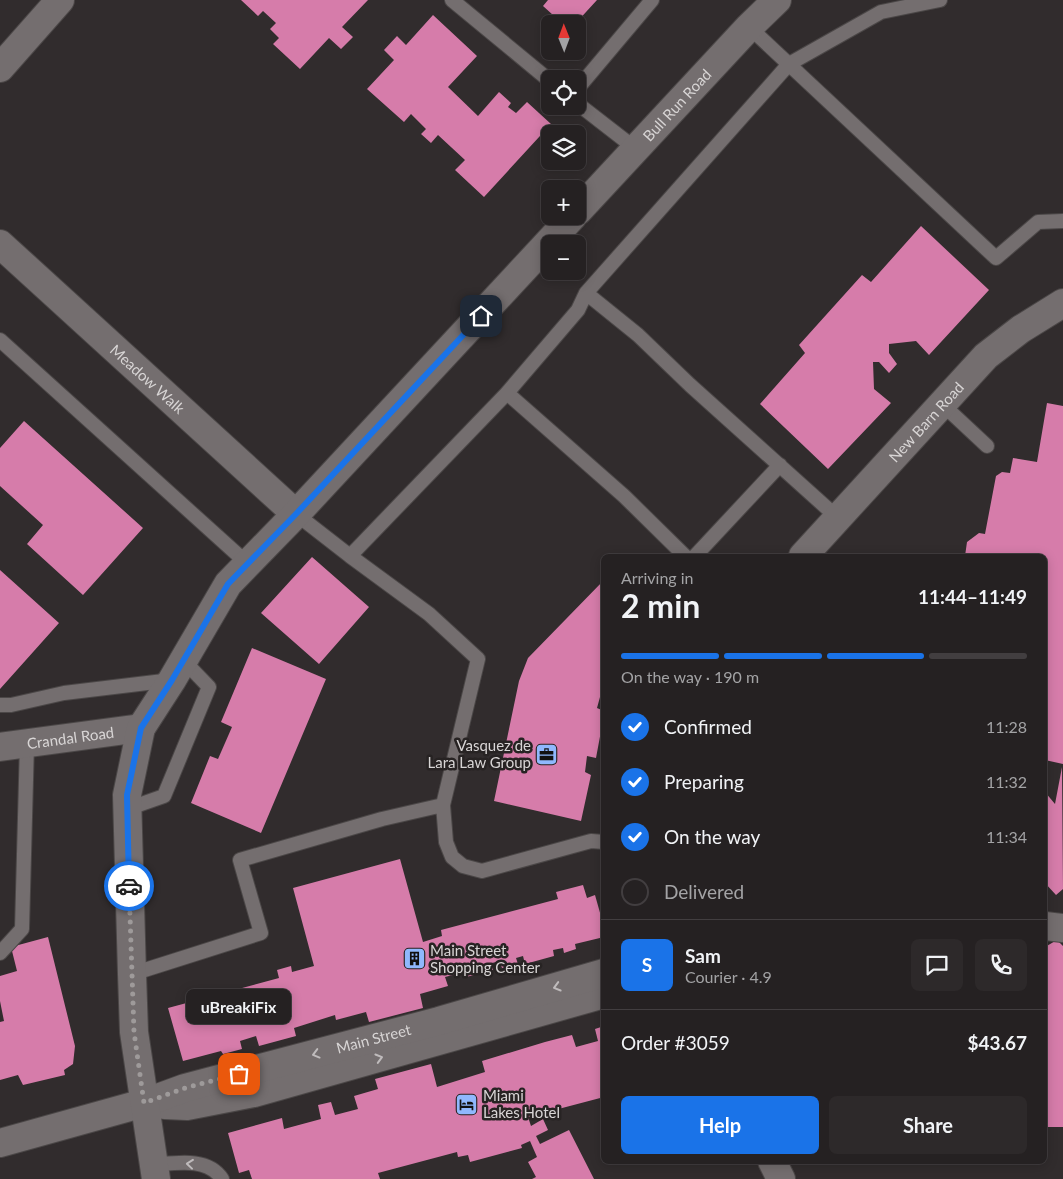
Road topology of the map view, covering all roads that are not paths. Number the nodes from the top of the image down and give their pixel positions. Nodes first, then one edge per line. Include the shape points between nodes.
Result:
1 (60, 0) edge
2 (452, 0) edge
3 (652, 0) edge
4 (775, 0) edge
5 (940, 0) edge
6 (748, 27) junction
7 (5, 54) edge
8 (789, 64) junction
9 (541, 74) edge
10 (586, 78) edge
11 (586, 110) edge
12 (636, 149) junction
13 (586, 202) edge
14 (1063, 221) edge
15 (565, 225) edge
16 (0, 244) edge
17 (586, 293) junction
18 (1063, 303) edge
19 (0, 340) edge
20 (507, 393) junction
21 (942, 404) junction
22 (987, 446) dead end
23 (780, 465) junction
24 (296, 514) junction
25 (838, 518) junction
26 (683, 554) edge
27 (698, 554) edge
28 (805, 554) edge
29 (350, 556) junction
30 (248, 564) junction
31 (178, 670) junction
32 (0, 705) edge
33 (141, 728) junction
34 (26, 743) junction
35 (0, 747) edge
36 (443, 805) junction
37 (127, 809) junction
38 (601, 842) edge
39 (1047, 907) edge
40 (1063, 910) edge
41 (1047, 926) edge
42 (1063, 928) edge
43 (0, 953) edge
44 (132, 974) junction
45 (601, 974) edge
46 (601, 995) edge
47 (144, 1103) junction
48 (0, 1143) edge
49 (774, 1164) edge
50 (155, 1172) edge
51 (222, 1179) edge
52 (781, 1179) edge

1 - 7 street
2 - 9 lane
3 - 10 lane
4 - 6 street, Bull Run Road
5 - 8 lane via 880,12
6 - 8 lane
6 - 12 street, Bull Run Road
8 - 14 lane via 996,258 1038,222
8 - 17 lane
11 - 12 lane
12 - 13 street, Bull Run Road
15 - 24 street
16 - 24 street, Meadow Walk
17 - 20 lane via 578,310
17 - 23 lane via 638,335
18 - 21 street, New Barn Road via 997,347
19 - 30 lane
20 - 26 lane via 624,496
20 - 29 lane
21 - 22 lane
21 - 25 street, New Barn Road
23 - 25 lane
23 - 27 lane
24 - 29 lane
24 - 30 street
25 - 28 street, New Barn Road
29 - 36 lane via 429,614 478,659
30 - 31 street via 228,584
31 - 32 lane
31 - 33 street
31 - 37 lane via 209,687 164,796
33 - 34 street, Crandal Road
33 - 37 street
34 - 35 street, Crandal Road
34 - 43 lane via 22,929
36 - 38 lane via 446,842 452,857 463,866 482,871 590,841
36 - 44 lane via 240,860 261,933
37 - 44 street
39 - 40 street
41 - 42 street
44 - 47 street via 134,1032
45 -> 47 street, Main Street via 440,1022 185,1088
47 -> 46 street, Main Street via 187,1106 254,1093
47 - 48 street, Main Street
47 - 50 street
49 - 52 street
51 -> 50 lane via 205,1166 185,1163

